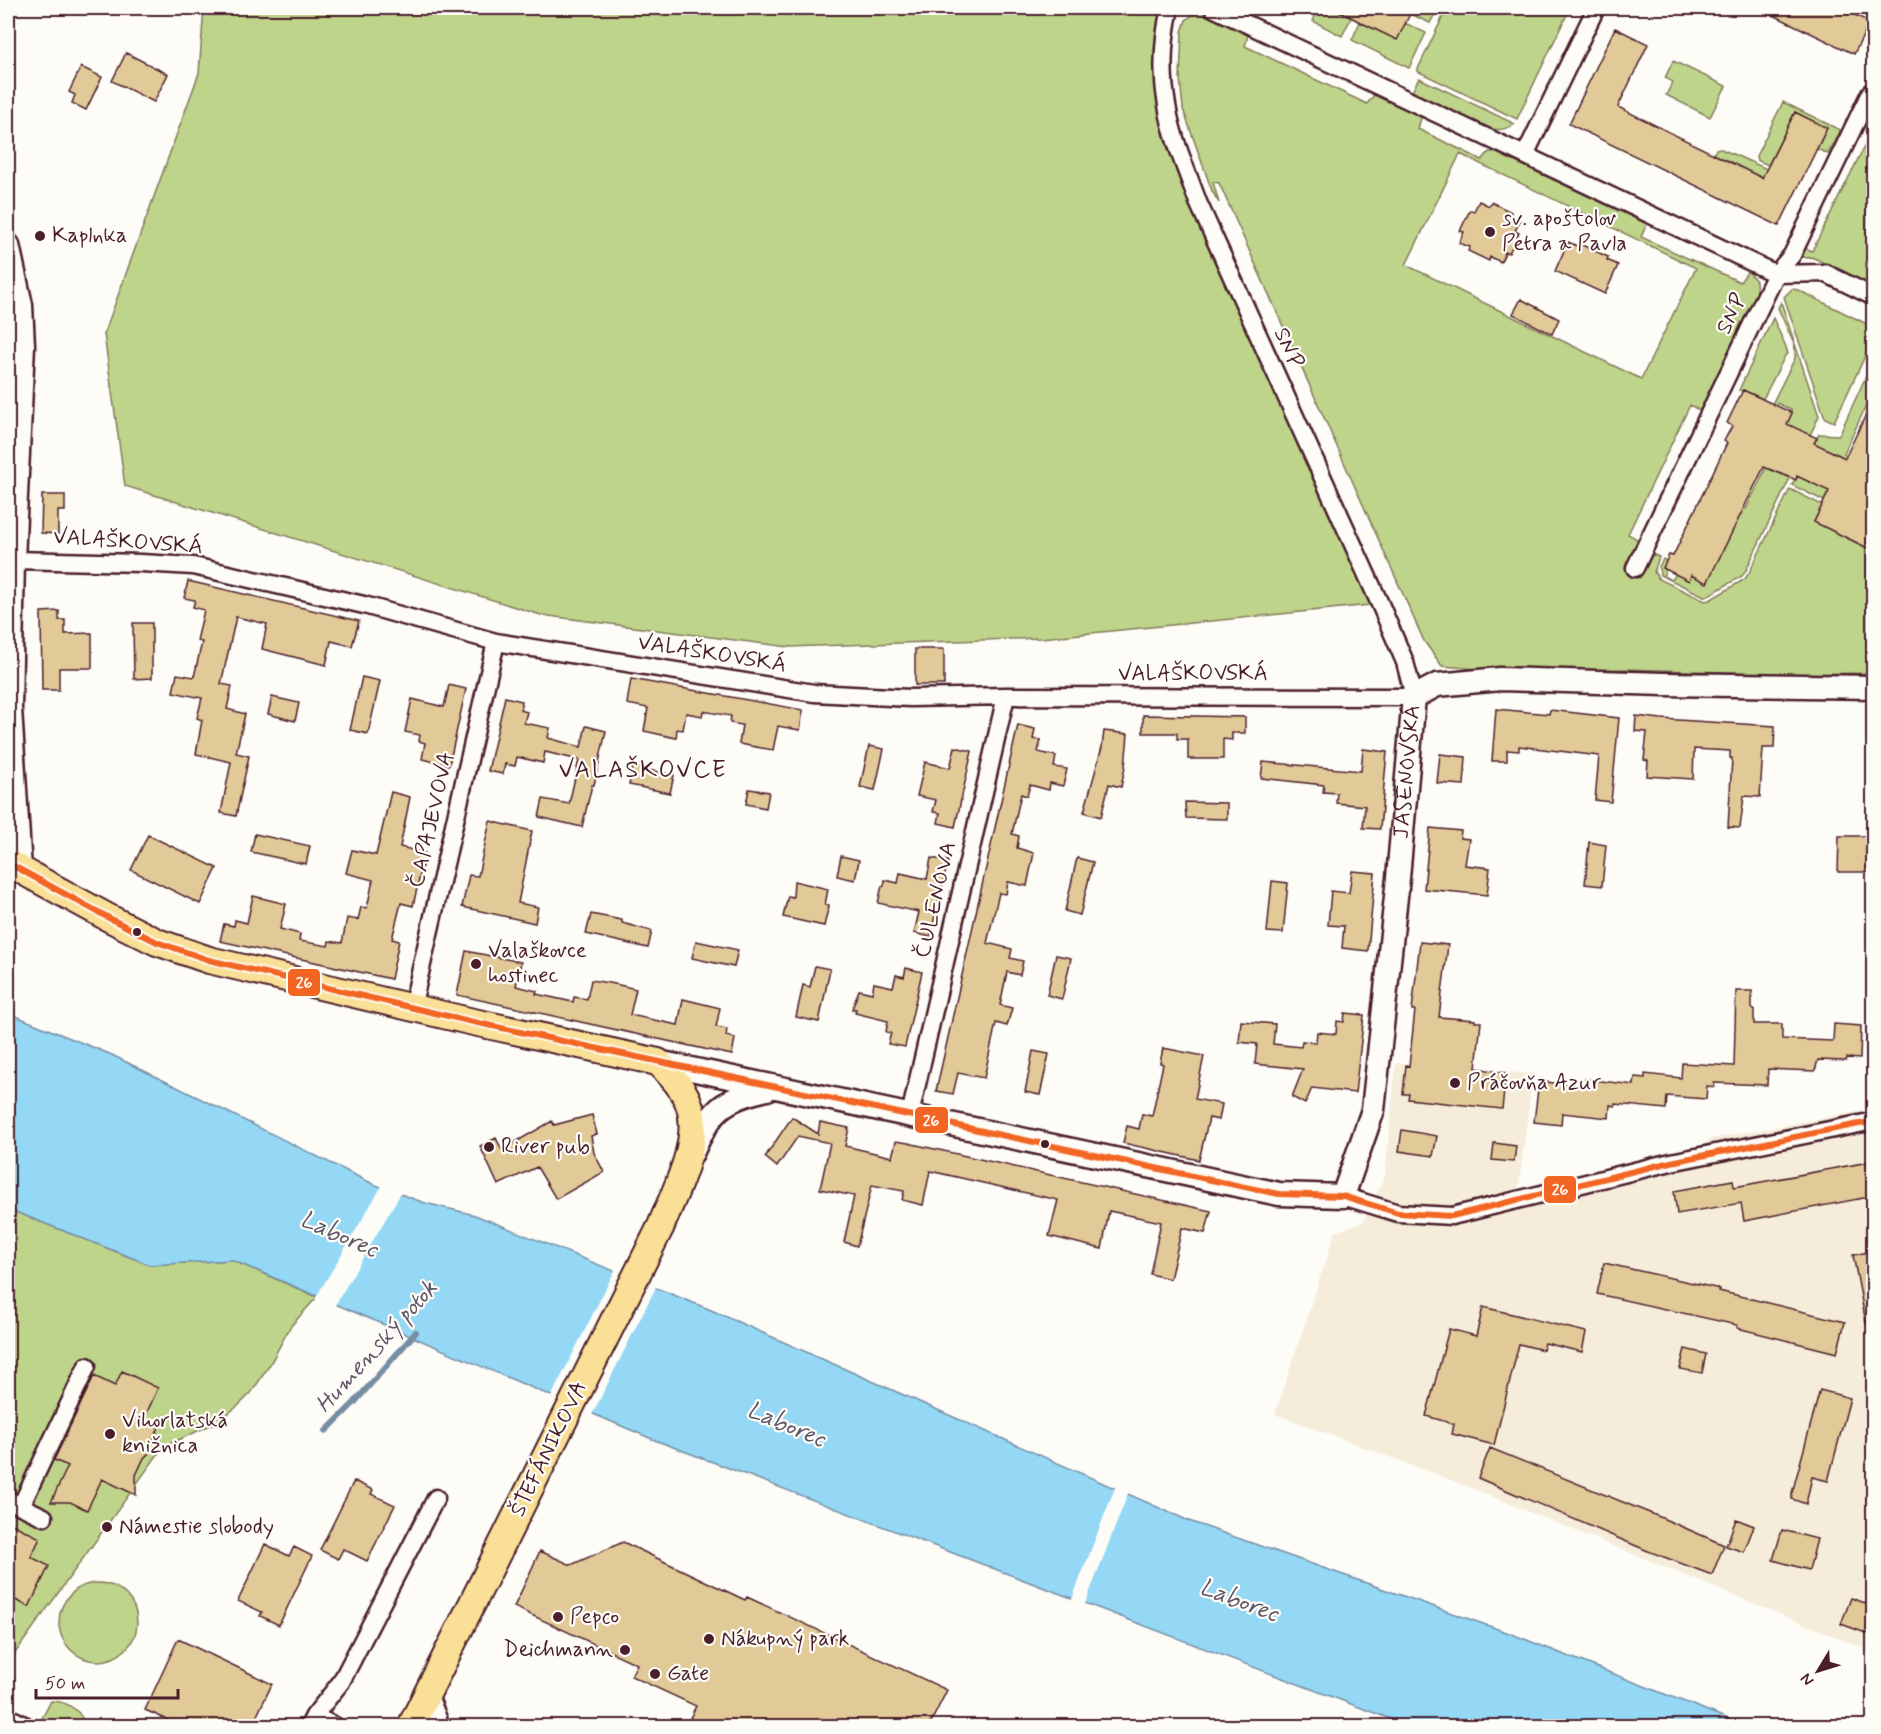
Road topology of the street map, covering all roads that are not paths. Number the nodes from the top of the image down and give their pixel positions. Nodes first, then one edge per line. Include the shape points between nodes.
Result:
1 (1170, 8) edge
2 (1213, 8) edge
3 (1596, 8) edge
4 (1874, 90) edge
5 (1525, 155) junction
6 (8, 245) edge
7 (1776, 274) junction
8 (1874, 297) edge
9 (13, 560) junction
10 (1635, 568) dead end
11 (496, 642) junction
12 (1874, 687) edge
13 (1006, 696) junction
14 (1414, 697) junction
15 (14, 867) edge
16 (412, 1008) junction
17 (658, 1062) junction
18 (774, 1087) junction
19 (910, 1115) junction
20 (1874, 1121) edge
21 (684, 1169) junction
22 (1343, 1196) junction
23 (87, 1366) dead end
24 (436, 1498) dead end
25 (14, 1503) edge
26 (44, 1517) dead end
27 (428, 1693) junction
28 (8, 1717) edge
29 (311, 1721) edge
30 (26, 1726) edge
31 (335, 1726) edge
32 (411, 1726) edge
33 (441, 1726) edge

1 - 14 street, SNP via 1163,49 1167,105 1174,135 1198,202 1405,662
2 - 5 street
3 - 5 street
4 - 7 street, SNP via 1792,255
5 - 7 street
6 - 9 street via 21,305 23,345
7 - 8 street via 1826,273
7 - 10 street, SNP
9 - 11 street, VALAŠKOVSKÁ via 193,566 364,605
9 - 15 street via 10,708
11 - 13 street, VALAŠKOVSKÁ via 814,693 910,698
11 - 16 street, ČAPAJEVOVA
12 - 14 street, JASENOVSKÁ via 1500,679 1437,685
13 - 14 street, VALAŠKOVSKÁ
13 - 19 street, ČULENOVA
14 - 22 street, JASENOVSKÁ via 1373,1110
15 - 16 main road via 157,942 209,960
16 - 17 main road
17 - 18 street
17 - 21 main road, ŠTEFÁNIKOVA via 690,1105 693,1119
18 - 19 street
18 - 21 street via 738,1096 721,1107 702,1131
19 - 22 street via 1279,1194
20 - 22 street via 1671,1162 1452,1216 1398,1213
21 - 27 main road, ŠTEFÁNIKOVA via 661,1226
23 - 25 street
24 - 29 street via 341,1682
25 - 26 street
27 - 32 main road, ŠTEFÁNIKOVA
27 - 33 street
28 - 30 street
29 - 31 street

